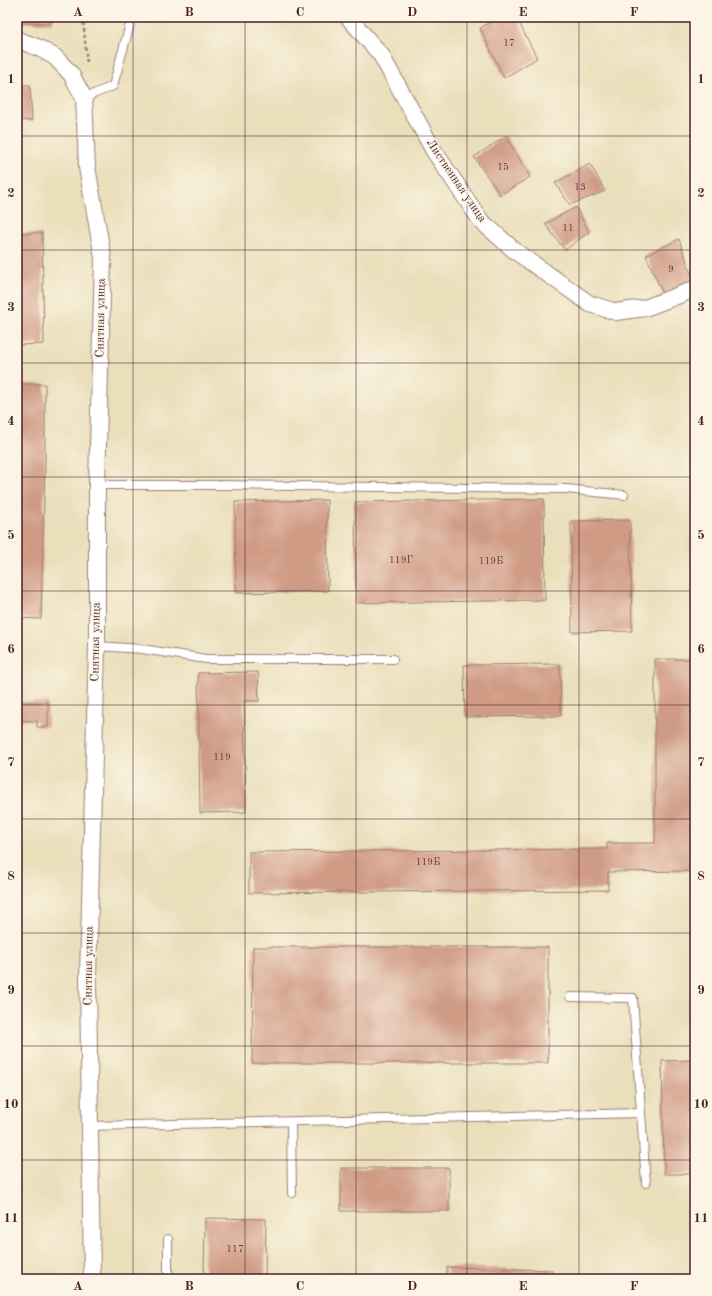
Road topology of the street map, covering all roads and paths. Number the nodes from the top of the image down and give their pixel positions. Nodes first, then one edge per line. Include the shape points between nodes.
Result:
1 (83, 17) edge
2 (132, 17) edge
3 (348, 17) edge
4 (17, 41) edge
5 (87, 64) dead end
6 (84, 98) junction
7 (695, 289) edge
8 (97, 485) junction
9 (624, 495) dead end
10 (97, 646) junction
11 (393, 659) dead end
12 (570, 997) dead end
13 (640, 1113) junction
14 (291, 1122) junction
15 (90, 1126) junction
16 (646, 1183) dead end
17 (292, 1193) dead end
18 (168, 1239) dead end
19 (92, 1279) edge
20 (168, 1279) edge

1 - 5 path
2 - 6 lane via 113,86
3 - 7 street, Лиственная улица via 381,55 434,151 481,221 515,251 590,304 616,312 645,308
4 - 6 street, Снятная улица via 39,48 55,57 71,74
6 - 8 street, Снятная улица via 87,167 103,258
8 - 9 lane via 566,489
8 - 10 street, Снятная улица
10 - 11 lane via 142,649 206,659
10 - 15 street, Снятная улица via 88,976
12 - 13 lane via 633,998
13 - 14 lane
13 - 16 lane
14 - 15 lane
14 - 17 lane
15 - 19 street, Снятная улица
18 - 20 lane

